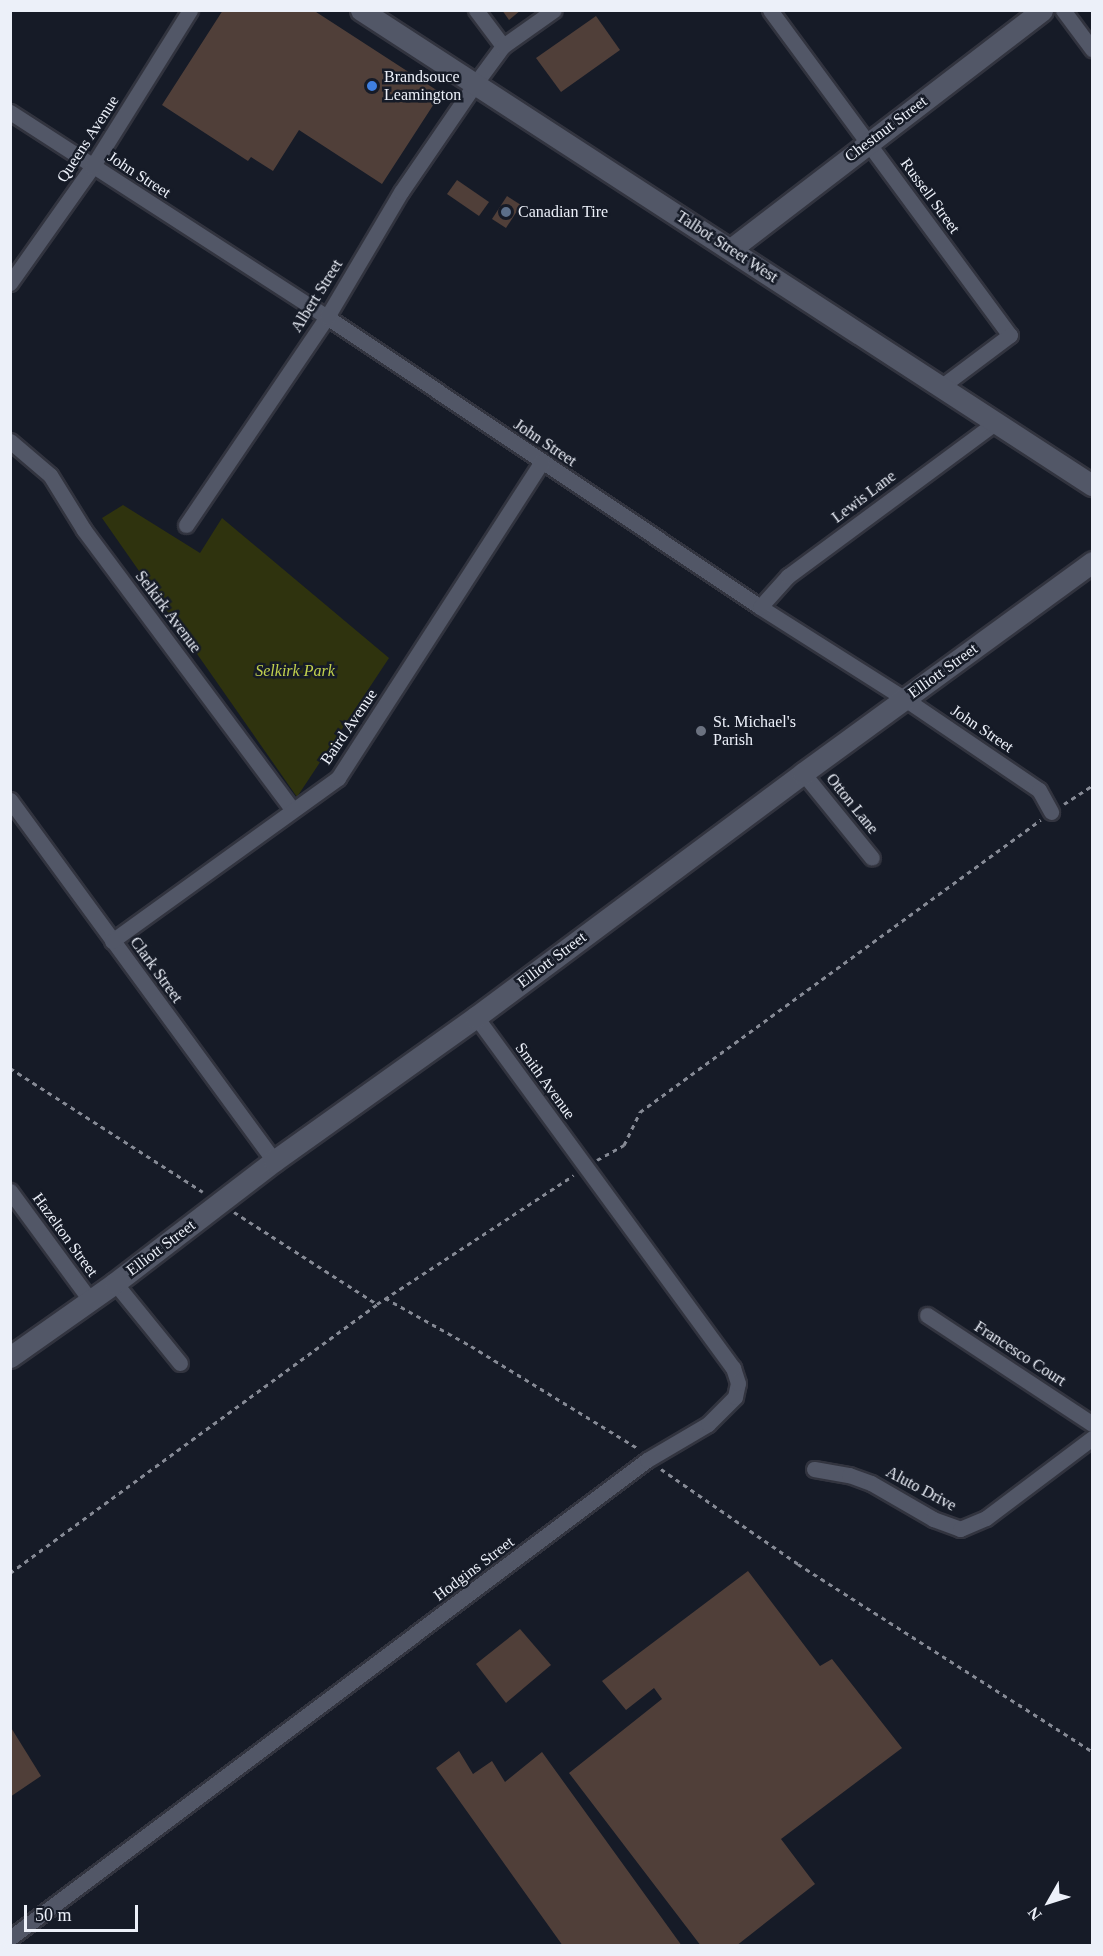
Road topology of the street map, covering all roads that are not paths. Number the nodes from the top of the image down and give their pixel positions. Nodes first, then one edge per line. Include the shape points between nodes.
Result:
1 (190, 10) edge
2 (361, 10) edge
3 (476, 10) edge
4 (554, 10) edge
5 (770, 10) edge
6 (1042, 10) edge
7 (1063, 10) edge
8 (503, 46) junction
9 (1092, 49) edge
10 (475, 84) junction
11 (10, 112) edge
12 (869, 142) junction
13 (92, 166) junction
14 (731, 249) junction
15 (10, 284) edge
16 (327, 317) junction
17 (942, 386) junction
18 (996, 422) junction
19 (10, 441) edge
20 (542, 462) junction
21 (1092, 485) edge
22 (186, 525) dead end
23 (1092, 562) edge
24 (760, 608) junction
25 (905, 699) junction
26 (803, 773) junction
27 (10, 800) edge
28 (293, 810) junction
29 (1052, 812) road end
30 (872, 858) dead end
31 (112, 941) junction
32 (476, 1017) junction
33 (274, 1161) junction
34 (586, 1167) joint
35 (10, 1191) edge
36 (115, 1283) junction
37 (90, 1300) junction
38 (927, 1315) dead end
39 (10, 1357) edge
40 (180, 1363) dead end
41 (1092, 1424) edge
42 (1092, 1438) edge
43 (814, 1469) dead end
44 (10, 1938) edge

1 - 13 street, Queens Avenue
2 - 10 street, Talbot Street West
3 - 8 street
4 - 8 street, Albert Street
5 - 12 street, Russell Street
6 - 12 street, Chestnut Street
7 - 9 street
8 - 10 street, Albert Street
10 - 14 street, Talbot Street West
10 - 16 street, Albert Street via 401,192
11 - 13 street, John Street
12 - 14 street, Chestnut Street
12 - 17 street, Russell Street via 1010,335
13 - 15 street, Queens Avenue
13 - 16 street, John Street
14 - 17 street, Talbot Street West
16 - 20 street, John Street
16 - 22 street, Albert Street
17 - 18 street, Talbot Street West
18 - 21 street, Talbot Street West
18 - 24 street, Lewis Lane via 788,576
19 - 28 street, Selkirk Avenue via 50,475 84,530
20 - 24 street, John Street
20 - 28 street, Baird Avenue via 338,778
23 - 25 street, Elliott Street
24 - 25 street, John Street
25 - 26 street, Elliott Street
25 - 29 street, John Street via 1039,790
26 - 30 street, Otton Lane
26 - 32 street, Elliott Street
27 - 31 street, Clark Street
28 - 31 street, Baird Avenue
31 - 33 street, Clark Street
32 - 33 street, Elliott Street
32 - 34 street, Smith Avenue
33 - 36 street, Elliott Street
34 - 44 street, Hodgins Street via 733,1368 738,1383 735,1397 708,1424 647,1460
35 - 37 street, Hazelton Street
36 - 37 street, Elliott Street
36 - 40 street
37 - 39 street, Elliott Street
38 - 41 street, Francesco Court
42 - 43 street, Aluto Drive via 986,1518 960,1528 933,1519 871,1483

